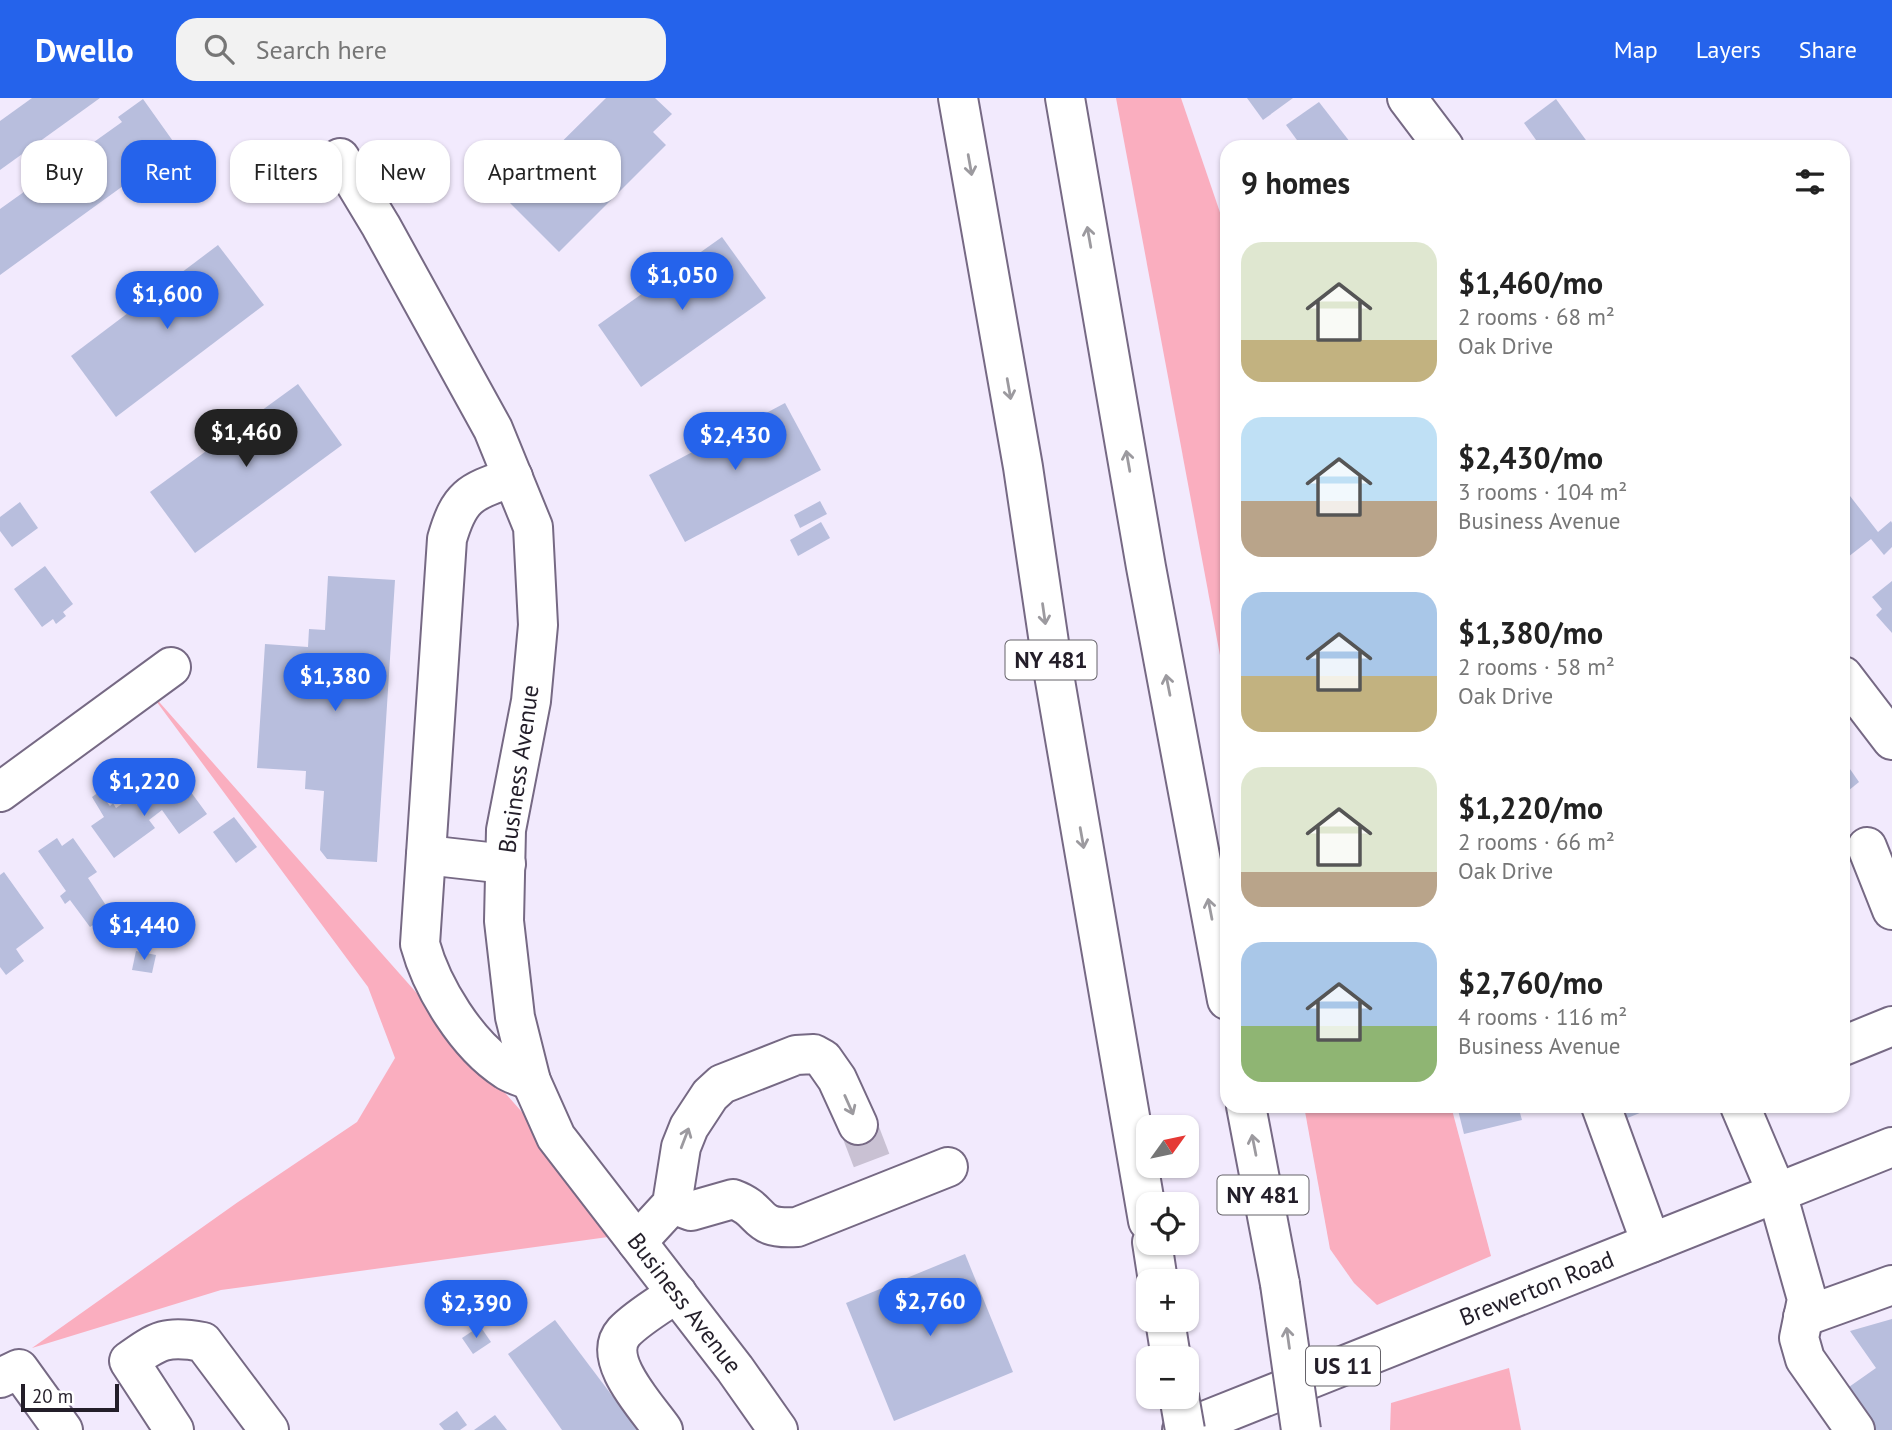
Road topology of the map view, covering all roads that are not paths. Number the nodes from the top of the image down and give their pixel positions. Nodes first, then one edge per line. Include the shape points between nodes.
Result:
1 (958, 98) edge
2 (1065, 98) edge
3 (1407, 98) edge
4 (1439, 140) edge
5 (342, 161) edge
6 (513, 477) junction
7 (171, 667) dead end
8 (1850, 685) edge
9 (1892, 740) edge
10 (0, 792) edge
11 (1867, 847) edge
12 (426, 855) junction
13 (506, 864) junction
14 (1892, 910) edge
15 (1220, 963) edge
16 (1892, 1026) edge
17 (1850, 1043) edge
18 (531, 1081) junction
19 (1248, 1113) edge
20 (1604, 1113) edge
21 (1743, 1113) edge
22 (858, 1125) tunnel mouth
23 (1888, 1150) edge
24 (948, 1167) dead end
25 (1143, 1192) edge
26 (1776, 1193) junction
27 (672, 1204) junction
28 (637, 1242) junction
29 (1651, 1243) junction
30 (1892, 1285) edge
31 (677, 1293) junction
32 (1803, 1317) junction
33 (0, 1378) edge
34 (1181, 1409) edge
35 (63, 1430) edge
36 (174, 1430) edge
37 (269, 1430) edge
38 (663, 1430) edge
39 (778, 1430) edge
40 (1183, 1430) edge
41 (1301, 1430) edge
42 (1855, 1430) edge

1 -> 25 main road, NY 481
15 -> 2 main road
3 - 4 main road
5 - 6 main road, Business Avenue via 493,429
6 - 12 main road via 464,500 447,539
6 - 13 main road, Business Avenue via 533,527 538,625 531,701 506,830
7 - 10 main road
8 - 9 main road
11 - 14 main road
12 - 13 main road
12 - 18 main road via 420,944 426,966 451,1012 472,1038 506,1071
13 - 18 main road, Business Avenue via 504,920 515,1017
16 - 17 main road
18 - 28 main road, Business Avenue via 556,1137
41 -> 19 main road, NY 481, bridge
20 - 29 main road
21 - 26 main road
27 -> 22 main road via 681,1147 689,1127 722,1084 796,1055 814,1054 837,1079
23 - 26 main road, Brewerton Road / US 11
24 - 27 main road via 879,1182 797,1227 766,1225 751,1208 733,1199 691,1211
26 - 29 main road, Brewerton Road / US 11
26 - 32 main road via 1807,1299
27 - 28 main road
28 - 31 main road, Business Avenue
29 - 40 main road, Brewerton Road / US 11
30 - 32 main road
31 - 38 main road via 625,1331 616,1344 621,1370
31 - 39 main road, Business Avenue
32 - 42 main road via 1799,1338 1805,1359
33 - 35 main road via 19,1369
34 - 40 main road, bridge
36 - 37 main road via 129,1361 176,1337 203,1342

